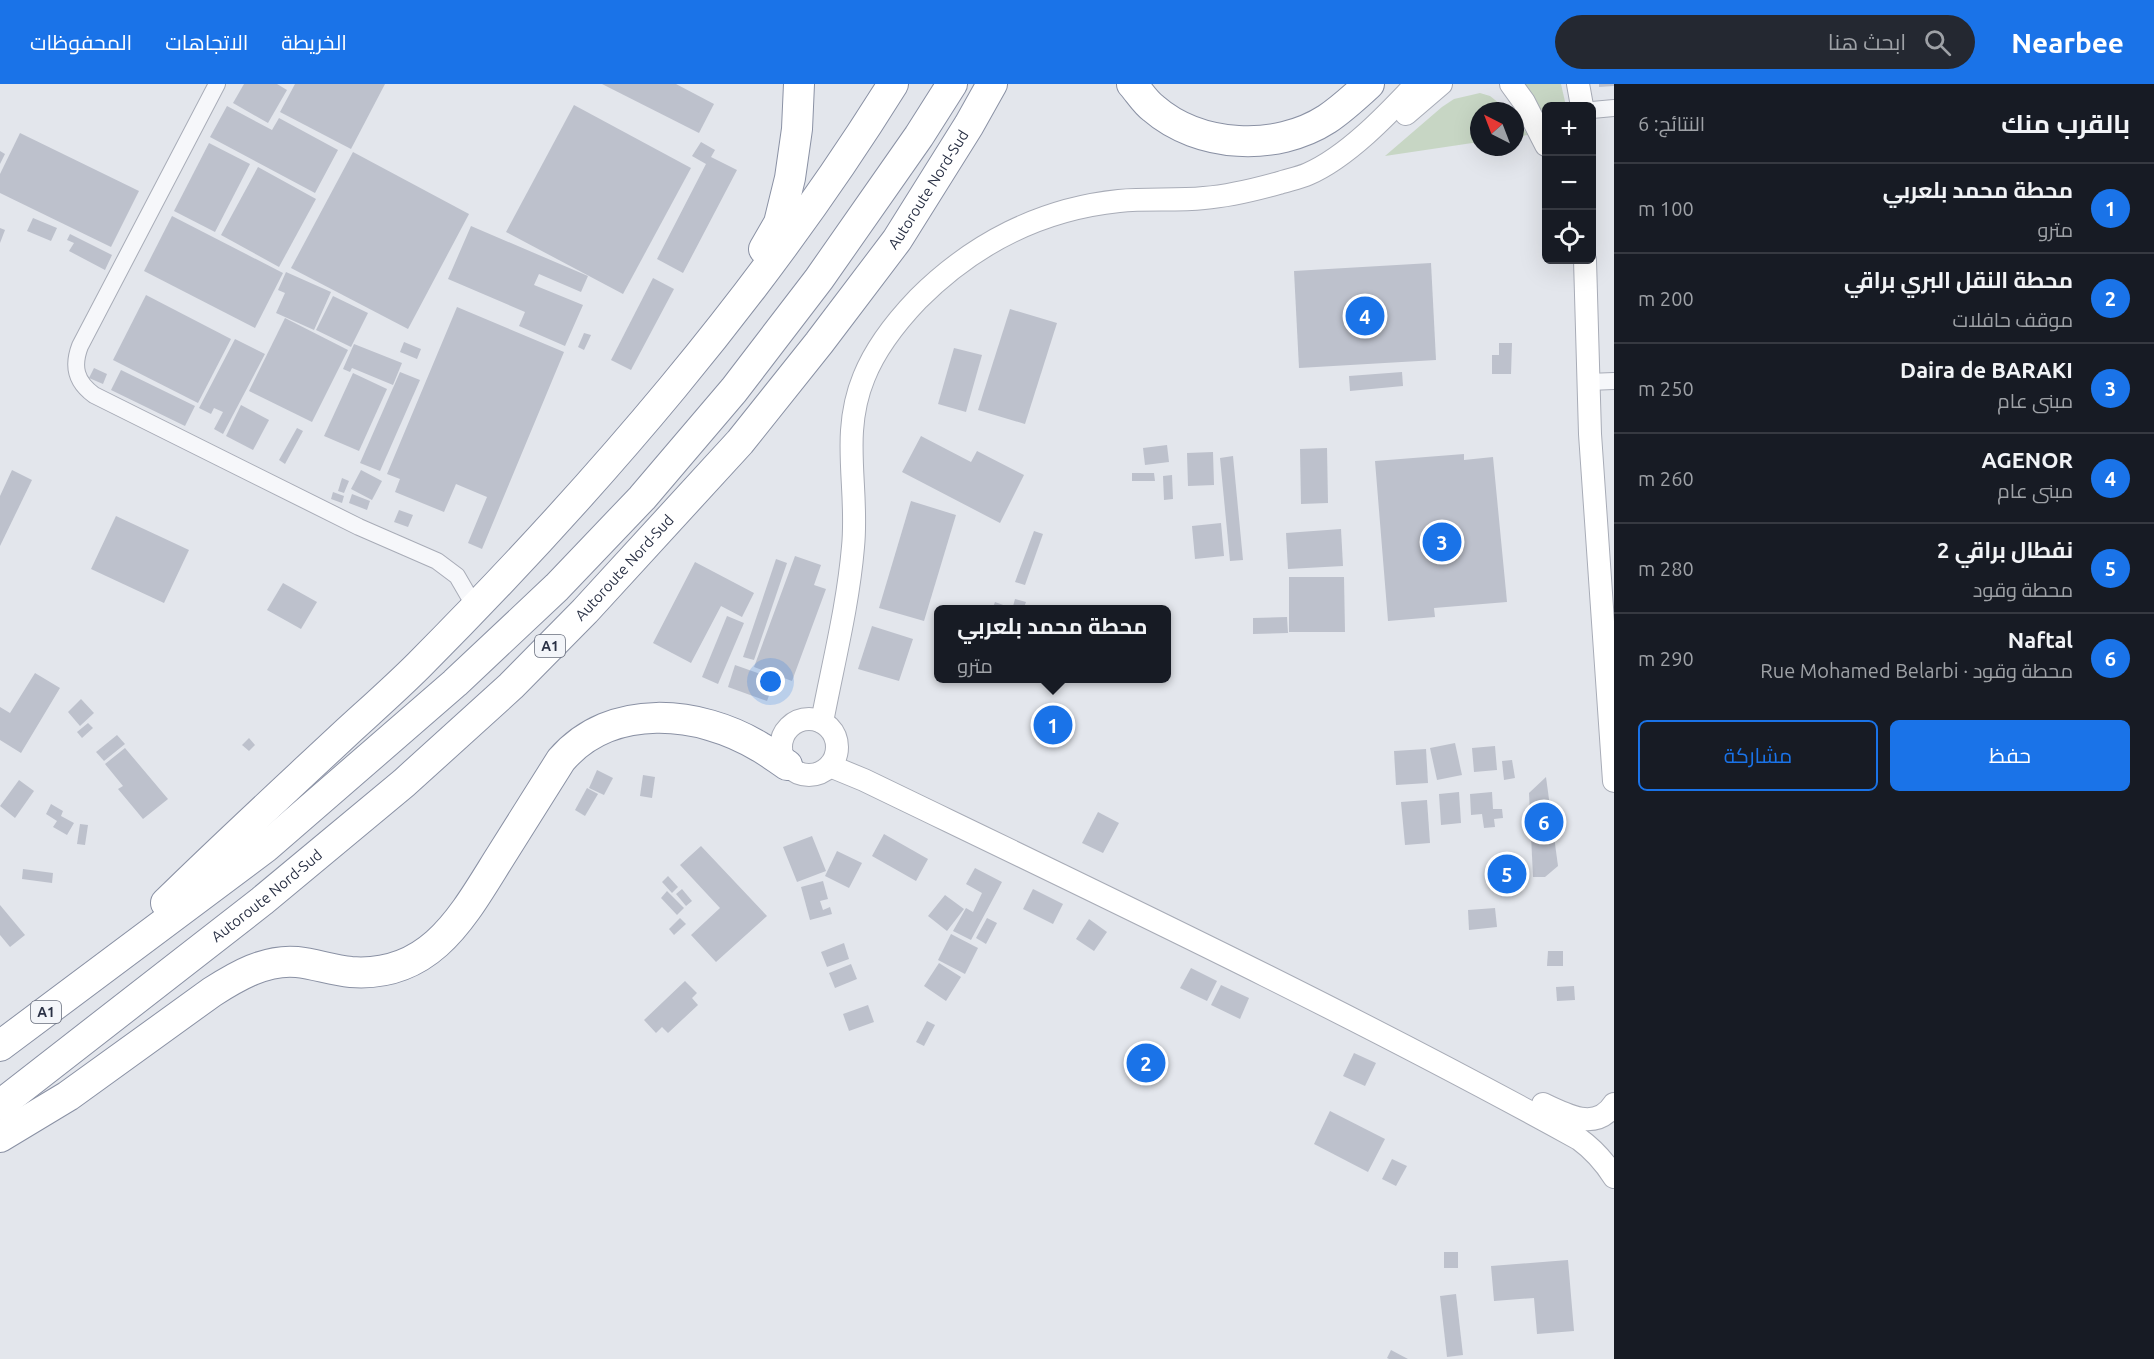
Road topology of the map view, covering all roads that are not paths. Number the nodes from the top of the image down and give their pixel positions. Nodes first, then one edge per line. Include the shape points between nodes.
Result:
1 (217, 84) edge
2 (799, 84) edge
3 (893, 84) edge
4 (952, 84) edge
5 (992, 84) edge
6 (1132, 84) edge
7 (1369, 84) edge
8 (1416, 84) edge
9 (1441, 84) edge
10 (1511, 84) edge
11 (1578, 84) edge
12 (1581, 102) edge
13 (1614, 108) edge
14 (1596, 110) edge
15 (1542, 137) edge
16 (1308, 174) junction
17 (1585, 264) edge
18 (720, 329) junction
19 (1614, 381) edge
20 (1588, 382) junction
21 (475, 607) junction
22 (1610, 683) edge
23 (822, 722) junction
24 (787, 765) junction
25 (830, 766) junction
26 (1614, 781) edge
27 (92, 978) junction
28 (0, 1046) edge
29 (1479, 1084) junction
30 (1614, 1104) edge
31 (0, 1105) edge
32 (0, 1137) edge
33 (1614, 1177) edge

1 - 21 street via 80,346 75,368 78,379 105,400 359,527 437,561 457,576
2 - 18 highway via 790,178 779,223
3 - 18 highway via 814,205
4 - 27 highway, A1 via 826,270 734,390 642,498 557,587 455,683 266,847
5 - 31 highway, Autoroute Nord-Sud / A1 via 897,240 812,352 740,441 511,686 404,783 271,893
6 - 7 highway via 1153,108 1186,129 1216,139 1252,141 1289,136 1325,120
8 - 16 main road via 1372,128
9 - 16 main road via 1361,149
10 - 15 main road
11 - 12 main road
13 - 14 street
16 - 23 main road via 1235,194 1116,201 1038,219 969,255 897,321 864,377 852,420 853,554
17 - 20 main road
18 - 21 highway via 574,503
19 - 20 street
20 - 22 main road
21 - 27 highway via 418,666 211,858
22 - 26 main road
23 - 24 main road via 802,719 786,730 780,752
23 - 25 main road via 835,735 837,744
24 - 25 main road via 803,775 813,775
24 - 32 highway via 759,746 707,724 648,717 599,729 572,747 561,760 467,910 441,942 426,953 403,966 369,972 294,962 251,970 212,992 68,1096
25 - 29 main road via 1180,933
27 - 28 highway, A1
29 - 30 main road via 1504,1087 1587,1121 1599,1118
29 - 33 main road via 1579,1139 1605,1162

